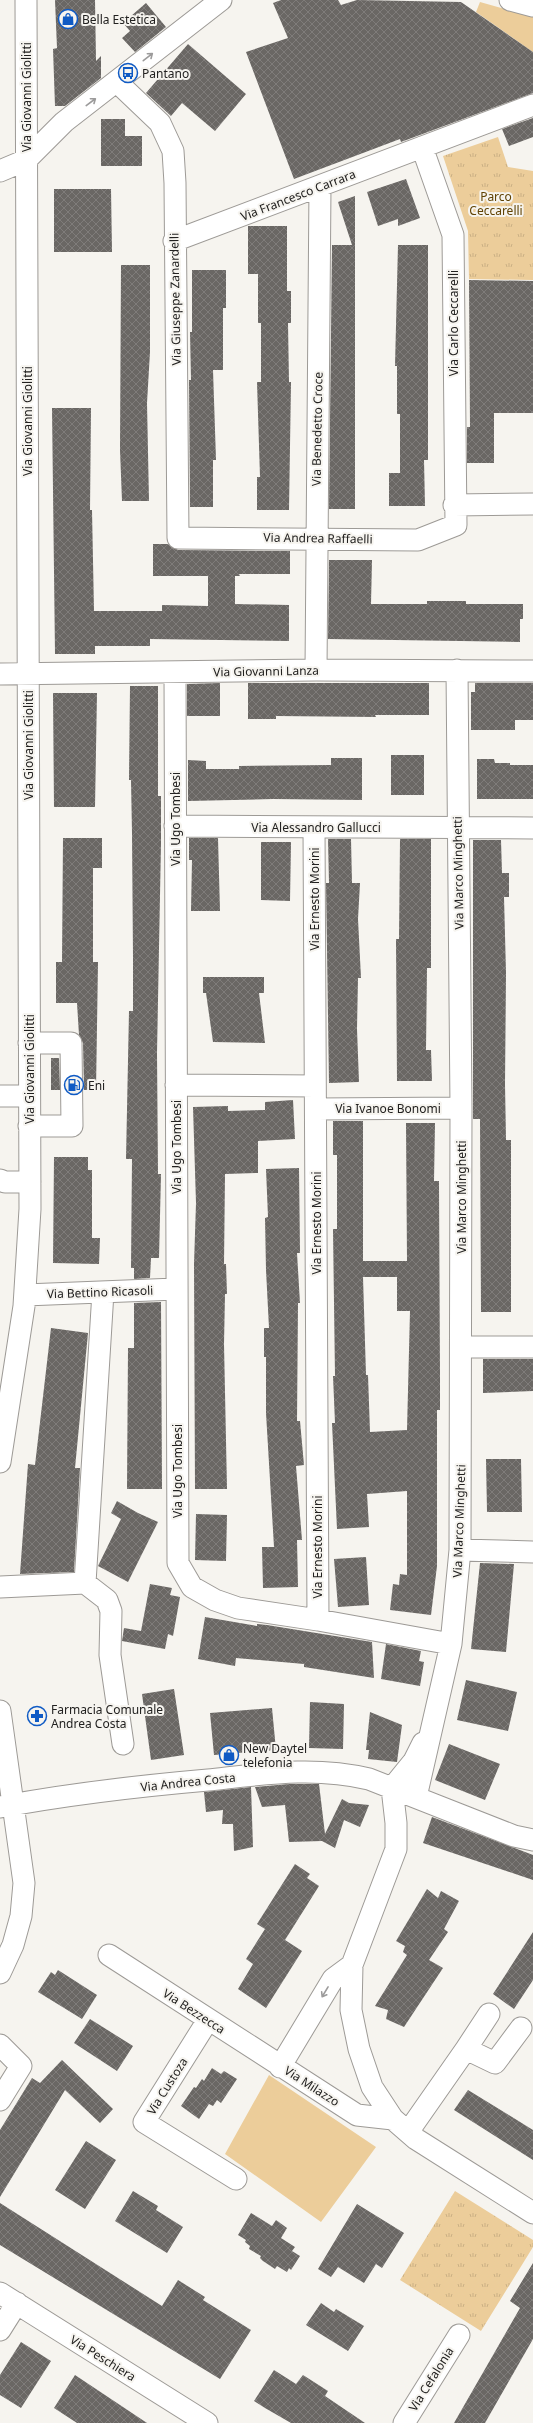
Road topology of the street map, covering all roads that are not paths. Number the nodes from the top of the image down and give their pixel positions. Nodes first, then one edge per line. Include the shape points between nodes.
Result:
1 (18, 0) edge
2 (26, 0) edge
3 (221, 0) edge
4 (510, 0) edge
5 (533, 6) edge
6 (26, 26) junction
7 (117, 82) junction
8 (533, 105) edge
9 (26, 116) junction
10 (64, 122) junction
11 (422, 147) junction
12 (26, 160) junction
13 (0, 171) edge
14 (320, 187) junction
15 (174, 241) junction
16 (533, 504) edge
17 (454, 505) junction
18 (456, 525) joint
19 (178, 538) joint
20 (316, 538) junction
21 (316, 670) junction
22 (457, 670) junction
23 (533, 670) edge
24 (175, 672) junction
25 (0, 674) edge
26 (28, 674) junction
27 (175, 826) junction
28 (314, 827) junction
29 (458, 828) junction
30 (533, 828) edge
31 (29, 1043) junction
32 (176, 1085) junction
33 (314, 1086) junction
34 (0, 1096) edge
35 (29, 1096) junction
36 (316, 1108) junction
37 (461, 1108) junction
38 (30, 1126) junction
39 (0, 1180) edge
40 (30, 1182) junction
41 (176, 1289) junction
42 (103, 1292) junction
43 (25, 1295) junction
44 (461, 1347) junction
45 (533, 1348) edge
46 (8, 1352) edge
47 (0, 1462) edge
48 (460, 1550) junction
49 (533, 1552) edge
50 (85, 1583) junction
51 (0, 1587) edge
52 (318, 1620) junction
53 (451, 1644) junction
54 (0, 1711) edge
55 (434, 1722) junction
56 (123, 1744) dead end
57 (392, 1788) junction
58 (416, 1797) junction
59 (7, 1805) edge
60 (533, 1840) edge
61 (109, 1955) dead end
62 (352, 1965) junction
63 (0, 1973) edge
64 (489, 2014) dead end
65 (208, 2020) junction
66 (521, 2028) dead end
67 (0, 2045) edge
68 (466, 2049) junction
69 (280, 2067) junction
70 (0, 2100) edge
71 (400, 2125) junction
72 (236, 2179) dead end
73 (533, 2213) edge
74 (8, 2298) edge
75 (0, 2330) edge
76 (458, 2335) dead end
77 (207, 2423) edge
78 (404, 2423) edge

1 - 6 street, Via Giovanni Giolitti
2 - 6 street, Via Giovanni Giolitti
7 -> 3 street
4 - 5 street
6 - 9 street, Via Giovanni Giolitti
10 -> 7 street
7 - 15 street, Via Giuseppe Zanardelli via 160,123 173,151
8 - 11 street, Via Francesco Carrara
9 - 10 street via 53,125
9 - 12 street, Via Giovanni Giolitti
10 - 12 street
11 - 14 street, Via Francesco Carrara
11 - 17 street, Via Carlo Ceccarelli via 453,234
12 - 13 street
12 - 26 street, Via Giovanni Giolitti
14 - 15 street, Via Francesco Carrara
14 - 20 street, Via Benedetto Croce
15 - 19 street, Via Giuseppe Zanardelli
16 - 17 street
17 - 18 street, Via Carlo Ceccarelli
18 - 20 street, Via Andrea Raffaelli via 418,540
19 - 20 street, Via Andrea Raffaelli
20 - 21 street, Via Benedetto Croce
21 - 22 street, Via Giovanni Lanza
21 - 24 street, Via Giovanni Lanza
22 - 23 street, Via Giovanni Lanza
22 - 29 street, Via Marco Minghetti
24 - 26 street, Via Giovanni Lanza
24 - 27 street, Via Ugo Tombesi
25 - 26 street, Via Giovanni Lanza
26 - 31 street, Via Giovanni Giolitti
27 - 28 street, Via Alessandro Gallucci
27 - 32 street, Via Ugo Tombesi
28 - 29 street, Via Alessandro Gallucci
28 - 33 street, Via Ernesto Morini
29 - 30 street, Via Alessandro Gallucci
29 - 37 street, Via Marco Minghetti
31 - 35 street, Via Giovanni Giolitti
31 - 38 street via 71,1043 72,1126
32 - 33 street, Via Ugo Tombesi
32 - 41 street, Via Ugo Tombesi
33 - 36 street, Via Ernesto Morini
34 - 35 street
35 - 38 street, Via Giovanni Giolitti
36 - 37 street, Via Ivanoe Bonomi
36 - 52 street, Via Ernesto Morini
37 - 44 street, Via Marco Minghetti
38 - 40 street, Via Giovanni Giolitti
39 - 40 street
40 - 43 street, Via Giovanni Giolitti
41 - 42 street, Via Bettino Ricasoli
41 - 52 street, Via Ugo Tombesi via 178,1562 192,1587 215,1600 238,1608
42 - 43 street, Via Bettino Ricasoli
42 - 50 street
43 - 46 street, Via Giovanni Giolitti
44 - 45 street
44 - 48 street, Via Marco Minghetti
46 - 47 street, Via Giovanni Giolitti
48 - 49 street
48 - 53 street, Via Marco Minghetti
50 - 51 street
50 - 56 street via 107,1600 111,1611 110,1655
52 - 53 street, Via Ugo Tombesi
53 - 55 street, Via Marco Minghetti
54 - 59 street
55 - 57 street, Via Marco Minghetti via 414,1761
55 - 58 street, Via Marco Minghetti
57 - 58 street, Via Andrea Costa
57 - 59 street, Via Andrea Costa via 344,1774 314,1771 173,1783
57 - 62 street, Via Milazzo via 396,1849
58 - 60 street, Via Andrea Costa via 514,1836
59 - 63 street via 24,1883 21,1916 13,1945
61 - 65 street, Via Bezzecca
62 -> 69 street, Via Milazzo via 333,1979
62 - 71 street, Via Milazzo via 351,2010 359,2049 372,2087
64 - 68 street
65 - 69 street, Via Bezzecca
65 - 72 street, Via Custoza via 144,2122
66 - 68 street via 495,2063
67 - 70 street via 21,2066
68 - 71 street
69 - 71 street, Via Milazzo via 358,2115
71 - 73 street, Via Milazzo
74 - 75 street
74 - 77 street, Via Peschiera
76 - 78 street, Via Cefalonia

